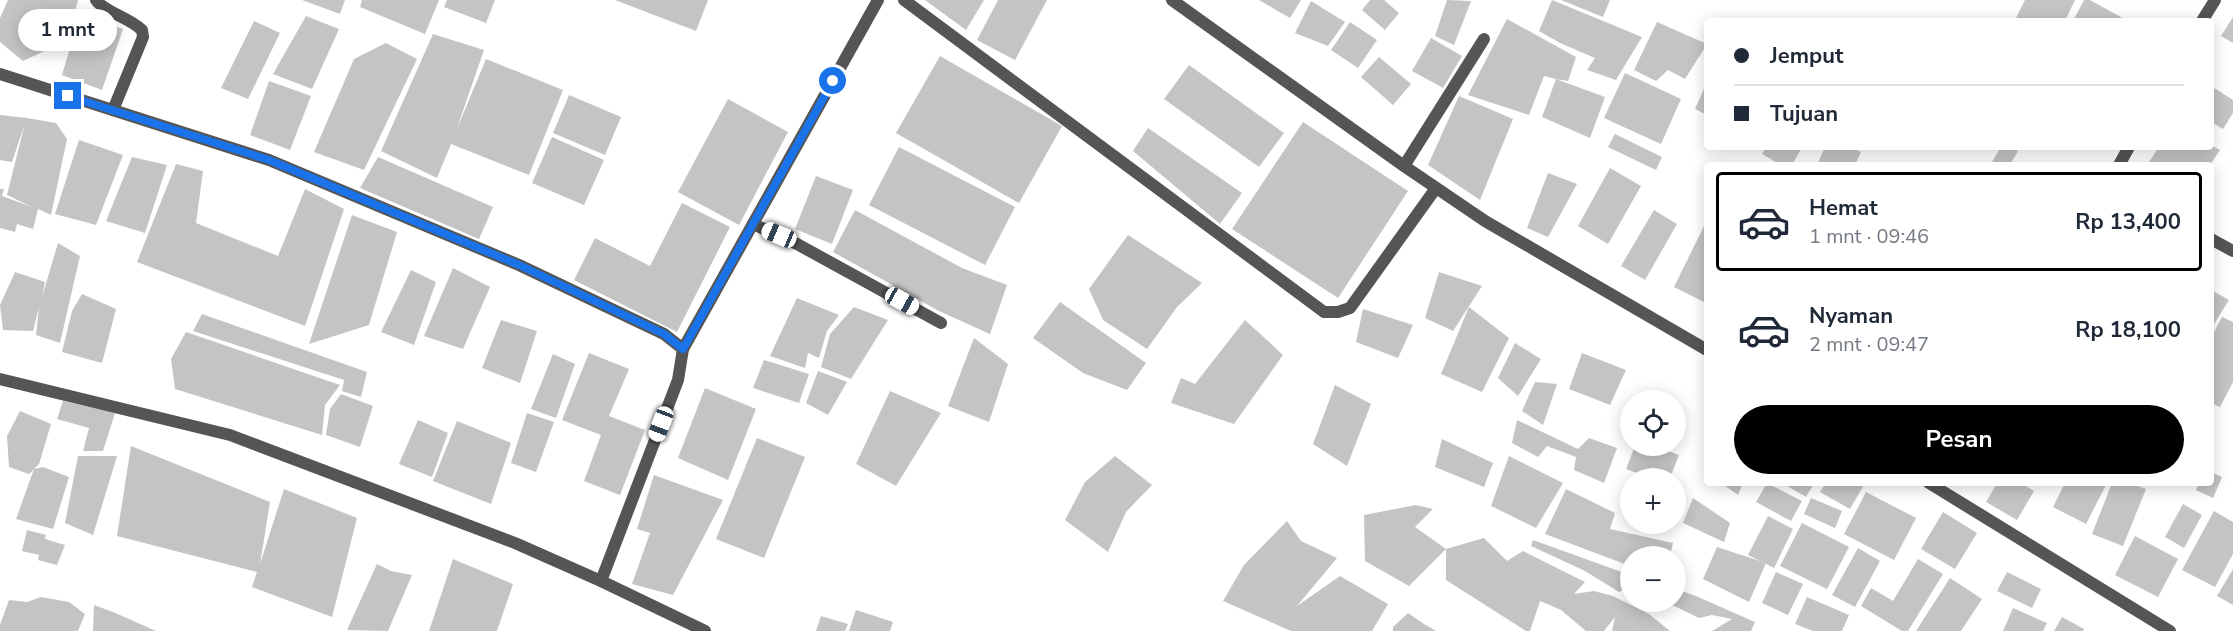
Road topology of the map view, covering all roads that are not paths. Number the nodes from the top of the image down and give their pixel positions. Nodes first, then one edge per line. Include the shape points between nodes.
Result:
1 (96, 0) edge
2 (878, 0) edge
3 (904, 0) edge
4 (1172, 0) edge
5 (2215, 0) edge
6 (2204, 18) edge
7 (1484, 39) dead end
8 (0, 74) edge
9 (112, 110) junction
10 (1404, 166) junction
11 (1436, 188) junction
12 (753, 224) junction
13 (2214, 241) edge
14 (2233, 251) edge
15 (941, 323) dead end
16 (1704, 348) edge
17 (683, 349) junction
18 (0, 379) edge
19 (1937, 486) edge
20 (601, 580) junction
21 (705, 631) edge
22 (2170, 631) edge

1 - 9 street via 100,6 134,22 143,34
2 - 12 street
3 - 11 street via 1323,312 1350,308
4 - 10 street
5 - 6 street
7 - 10 street
8 - 9 street
9 - 17 street via 269,160 508,260 664,334
10 - 11 street
11 - 16 street via 1485,222
12 - 15 street
12 - 17 street
13 - 14 street
17 - 20 street via 678,380
18 - 20 street via 230,435 515,543
19 - 22 street
20 - 21 street

